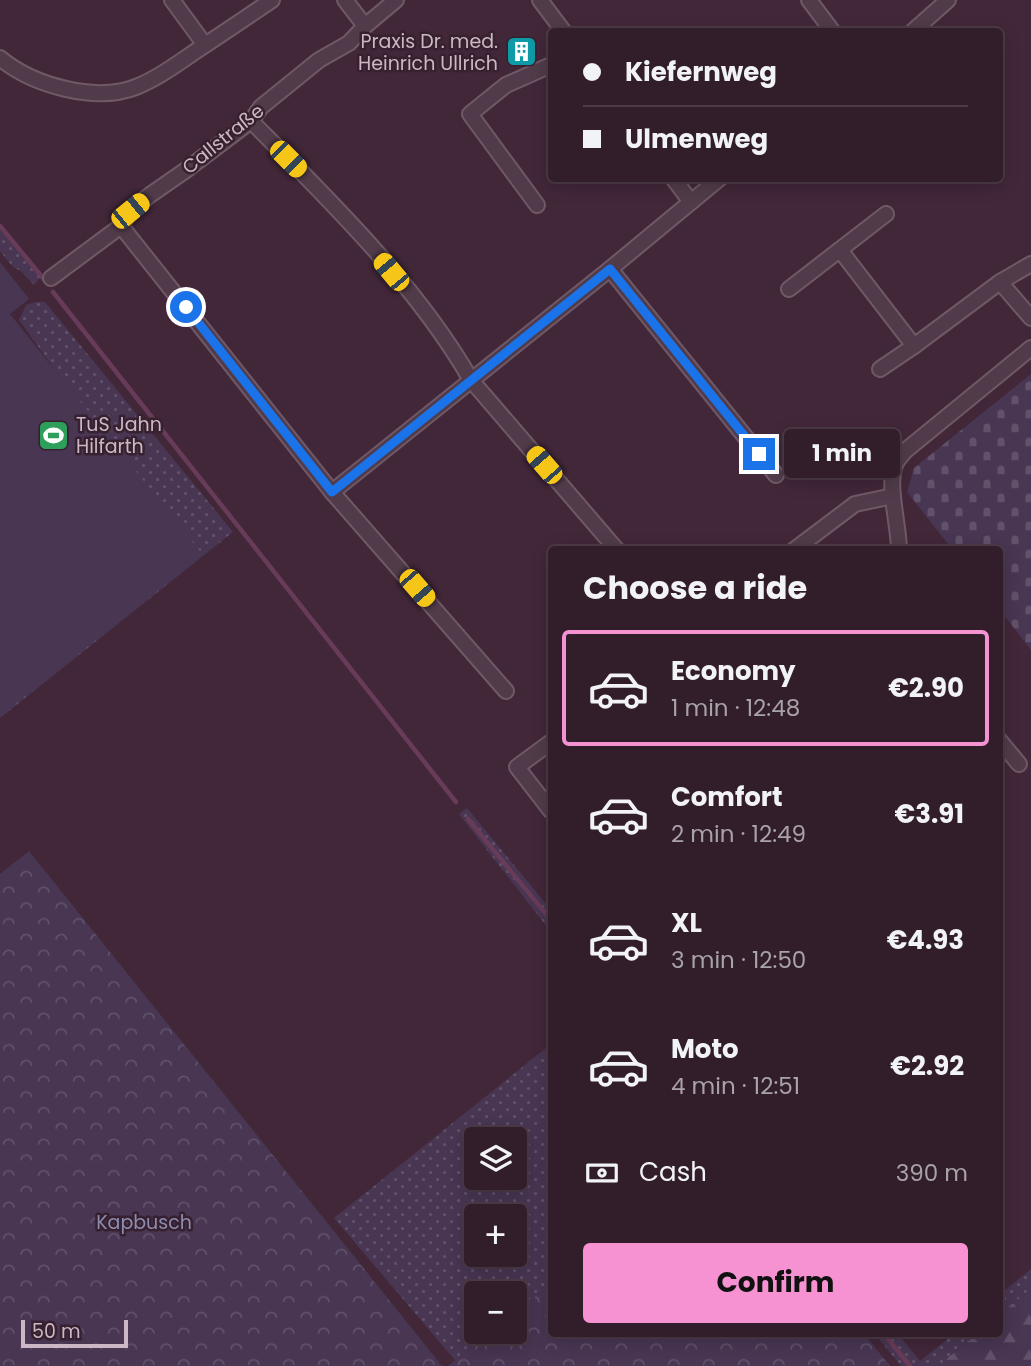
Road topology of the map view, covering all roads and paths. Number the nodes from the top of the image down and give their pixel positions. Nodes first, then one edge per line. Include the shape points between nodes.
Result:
1 (172, 0) edge
2 (272, 0) edge
3 (345, 0) edge
4 (396, 0) edge
5 (540, 0) edge
6 (809, 0) edge
7 (948, 0) edge
8 (365, 26) junction
9 (561, 28) edge
10 (830, 28) edge
11 (916, 28) edge
12 (205, 45) junction
13 (0, 58) edge
14 (548, 66) edge
15 (251, 121) junction
16 (676, 182) edge
17 (715, 182) edge
18 (691, 202) junction
19 (537, 205) dead end
20 (886, 214) dead end
21 (121, 226) junction
22 (840, 250) junction
23 (1031, 264) edge
24 (610, 269) junction
25 (51, 278) dead end
26 (1000, 282) junction
27 (789, 289) dead end
28 (1031, 318) edge
29 (914, 346) junction
30 (1031, 348) edge
31 (880, 369) dead end
32 (471, 380) junction
33 (776, 475) dead end
34 (332, 492) junction
35 (893, 496) junction
36 (614, 546) edge
37 (799, 546) edge
38 (899, 546) edge
39 (506, 691) dead end
40 (548, 745) edge
41 (1003, 745) edge
42 (1019, 764) dead end
43 (548, 807) edge

1 - 12 street
2 - 12 street
3 - 8 street
4 - 8 street, Callstraße
5 - 9 street
6 - 10 street
7 - 11 street
8 - 15 street, Callstraße via 349,43 319,60 261,107
12 - 13 street via 135,88 97,92 47,85
14 - 19 street via 506,85 470,114
15 - 21 street, Callstraße via 130,211
15 - 32 street via 345,216 407,290
16 - 18 street
17 - 18 street
18 - 24 street
20 - 22 street
21 - 25 street, Callstraße
21 - 34 street
22 - 27 street
22 - 29 street
23 - 26 street
24 - 32 street
24 - 33 street
26 - 28 street
26 - 29 street
29 - 31 street
30 - 35 street via 905,451 895,464
32 - 34 street
32 - 36 street
34 - 39 street
35 - 37 street via 855,504
35 - 38 street
40 - 43 street via 517,767
41 - 42 street

